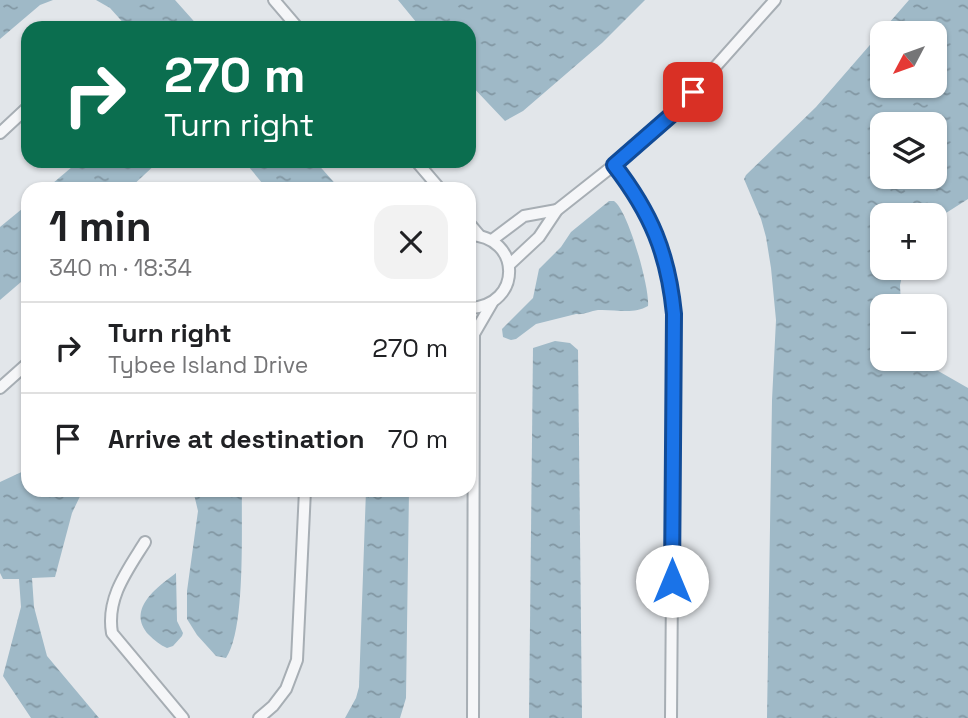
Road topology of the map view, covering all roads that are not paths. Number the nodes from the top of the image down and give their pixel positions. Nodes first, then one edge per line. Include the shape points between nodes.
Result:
1 (274, 0) edge
2 (775, 0) edge
3 (292, 21) edge
4 (21, 117) edge
5 (0, 132) edge
6 (614, 165) junction
7 (422, 168) edge
8 (434, 182) edge
9 (557, 210) junction
10 (527, 216) junction
11 (541, 233) junction
12 (476, 236) edge
13 (492, 240) junction
14 (509, 265) junction
15 (493, 302) junction
16 (476, 307) edge
17 (476, 322) edge
18 (21, 369) edge
19 (0, 388) edge
20 (304, 497) edge
21 (471, 497) edge
22 (145, 542) dead end
23 (183, 718) edge
24 (259, 718) edge
25 (472, 718) edge
26 (671, 718) edge

1 - 3 street
2 - 6 street via 677,110
4 - 5 street
6 - 9 street
6 - 26 street via 655,230 672,294
7 - 8 street
9 - 10 street
9 - 11 street
10 - 11 street
10 - 13 street
11 - 14 street
12 - 13 street
13 - 14 street
14 - 15 street via 506,286
15 - 16 street
15 - 17 street
18 - 19 street
20 - 24 street via 297,660 286,689
21 - 25 street
22 - 23 street via 111,604 112,633

